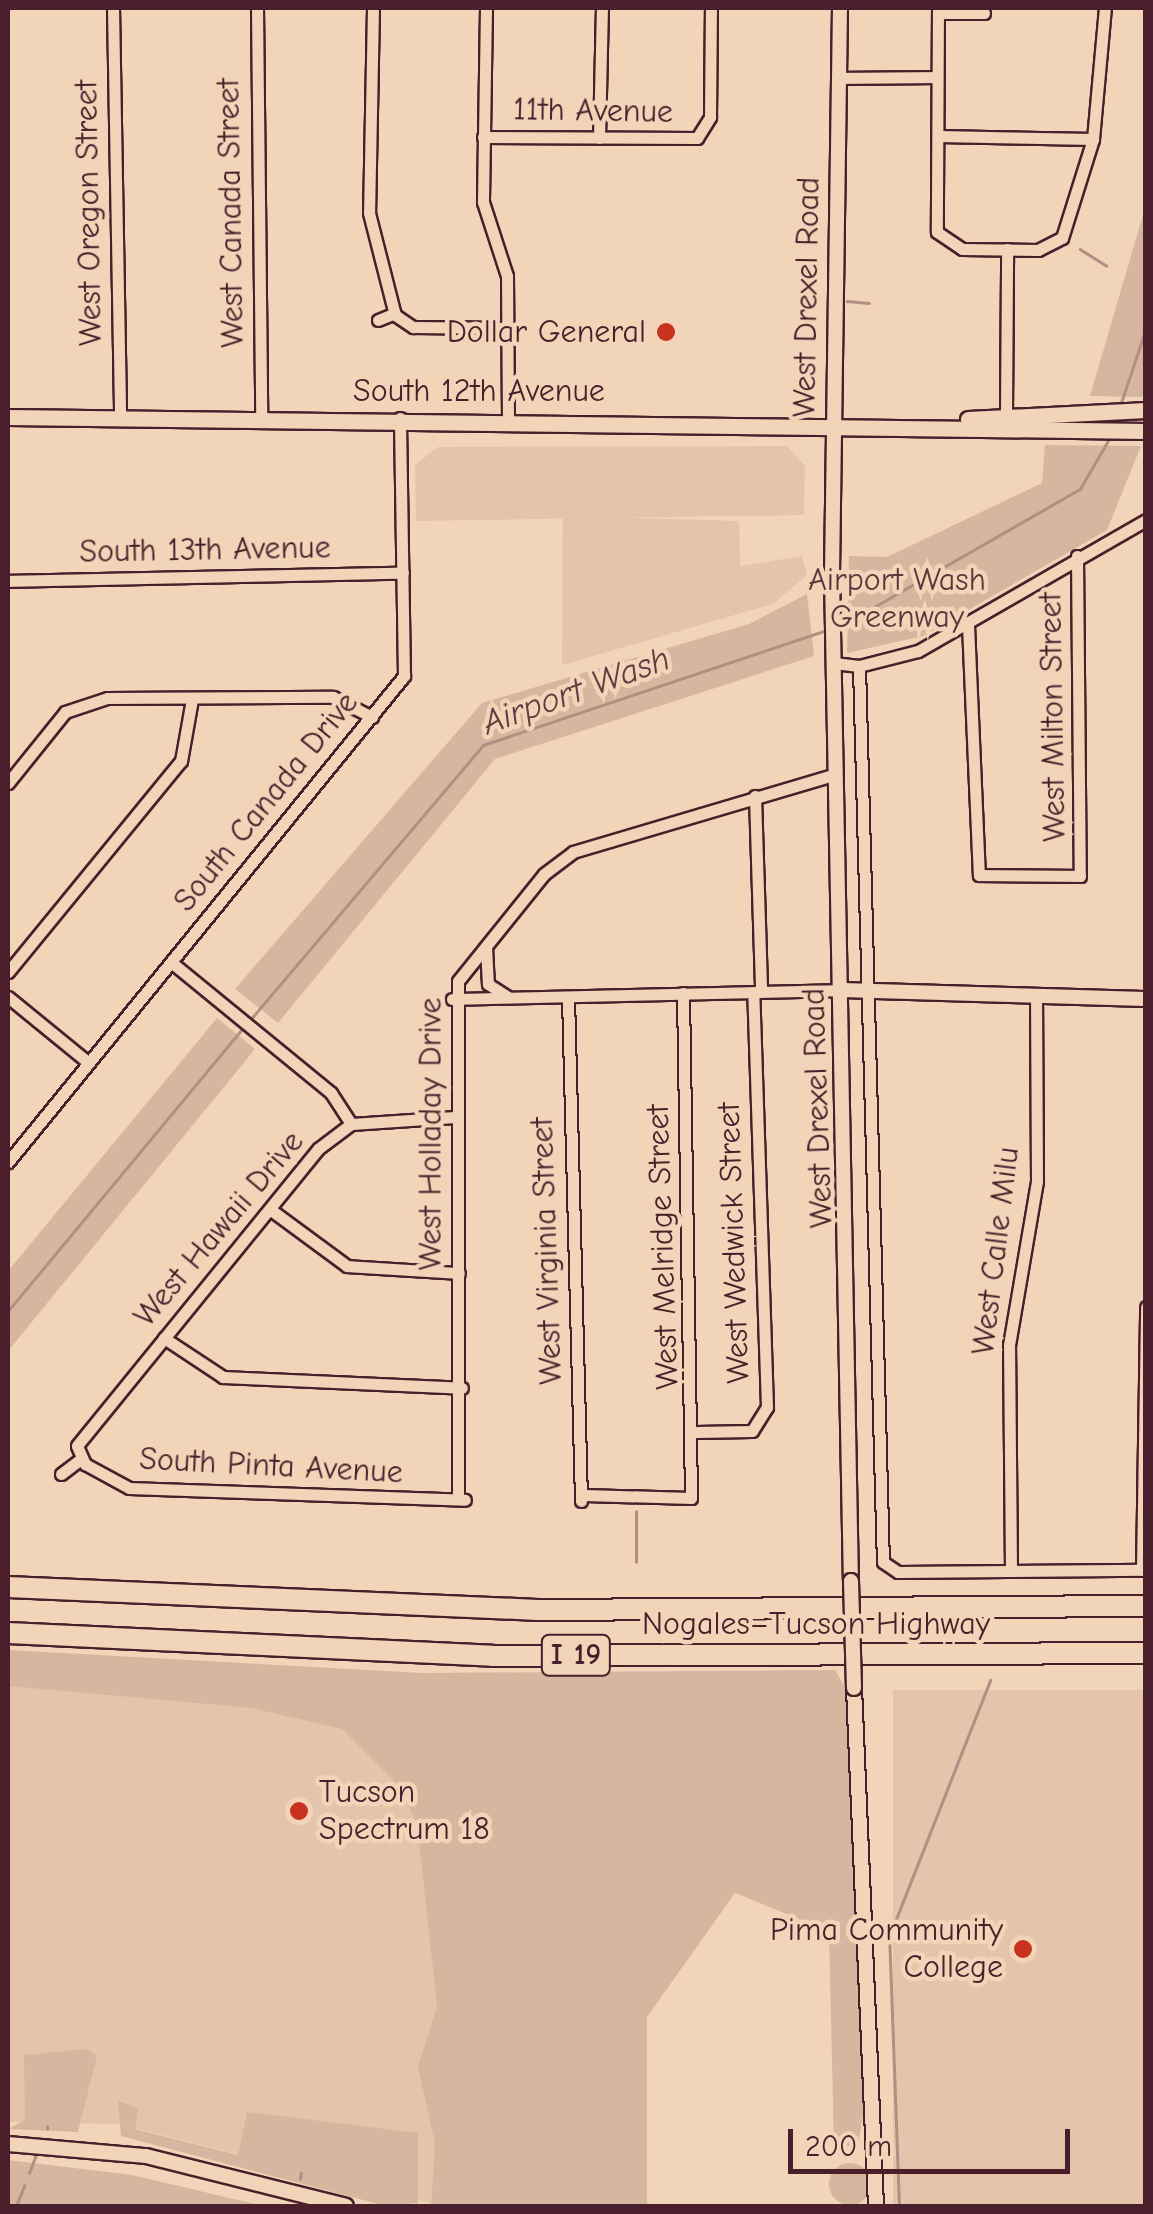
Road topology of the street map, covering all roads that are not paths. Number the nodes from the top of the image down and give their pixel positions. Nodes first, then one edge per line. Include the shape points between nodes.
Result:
1 (113, 8) edge
2 (257, 8) edge
3 (372, 8) edge
4 (486, 8) edge
5 (602, 8) edge
6 (711, 8) edge
7 (840, 8) edge
8 (1105, 8) edge
9 (938, 10) edge
10 (984, 14) dead end
11 (937, 77) junction
12 (838, 78) junction
13 (483, 136) junction
14 (938, 136) junction
15 (599, 138) junction
16 (1093, 139) junction
17 (1007, 249) junction
18 (397, 317) junction
19 (378, 320) dead end
20 (508, 328) junction
21 (1141, 410) edge
22 (1006, 412) junction
23 (8, 417) edge
24 (120, 417) junction
25 (261, 418) junction
26 (400, 418) junction
27 (508, 418) junction
28 (832, 421) junction
29 (950, 422) junction
30 (1146, 431) edge
31 (1146, 520) edge
32 (1077, 556) junction
33 (403, 573) junction
34 (8, 581) edge
35 (968, 625) junction
36 (834, 663) junction
37 (859, 666) junction
38 (192, 699) junction
39 (372, 717) junction
40 (836, 774) junction
41 (8, 783) edge
42 (755, 796) junction
43 (488, 941) junction
44 (171, 962) junction
45 (8, 972) edge
46 (840, 990) junction
47 (757, 992) junction
48 (682, 993) junction
49 (568, 996) junction
50 (868, 996) junction
51 (8, 997) edge
52 (1036, 998) junction
53 (512, 999) junction
54 (1146, 999) edge
55 (452, 1000) junction
56 (89, 1063) junction
57 (455, 1117) junction
58 (351, 1124) junction
59 (8, 1162) edge
60 (271, 1210) junction
61 (459, 1273) junction
62 (1146, 1307) edge
63 (164, 1338) junction
64 (462, 1388) junction
65 (696, 1432) junction
66 (80, 1458) junction
67 (61, 1474) dead end
68 (462, 1497) joint
69 (695, 1501) joint
70 (1011, 1570) junction
71 (1144, 1570) edge
72 (8, 1587) edge
73 (1146, 1606) edge
74 (8, 1633) edge
75 (1146, 1653) edge
76 (8, 2144) edge
77 (346, 2206) edge
78 (876, 2206) edge

1 - 24 street, West Oregon Street
2 - 25 street, West Canada Street
3 - 18 street via 370,224
4 - 13 street
5 - 15 street
6 - 15 street, 11th Avenue via 704,135
7 - 12 street, West Drexel Road
8 - 16 street
9 - 10 street
9 - 11 street
11 - 12 street
11 - 14 street
12 - 28 street, West Drexel Road
13 - 15 street, 11th Avenue
13 - 20 street via 484,213 507,276
14 - 16 street
14 - 17 street via 939,241
16 - 17 street via 1062,238 1048,249
17 - 22 street
18 - 19 street
18 - 20 street
20 - 27 street
21 - 22 main road, South 12th Avenue
22 - 29 main road, South 12th Avenue
23 - 24 main road, South 12th Avenue
24 - 25 main road, South 12th Avenue
25 - 26 main road, South 12th Avenue
26 - 27 main road, South 12th Avenue
26 - 33 street, South Canada Drive
27 - 28 main road, South 12th Avenue
28 - 29 main road, South 12th Avenue
28 - 36 street, West Drexel Road
29 - 30 main road, South 12th Avenue
31 - 32 street
32 - 35 street
32 - 35 street, West Milton Street via 1084,880 975,880
33 - 34 street, South 13th Avenue
33 - 39 street, South Canada Drive via 404,676
35 - 37 street
36 - 37 street
36 - 40 street, West Drexel Road
37 - 50 street, West Drexel Road
38 - 39 street via 333,697
38 - 41 street via 107,698 65,712
38 - 45 street via 181,761
39 - 44 street, South Canada Drive
40 - 42 street, West Holladay Drive
40 - 46 street, West Drexel Road
42 - 43 street, West Holladay Drive via 573,852
42 - 47 street, West Wedwick Street
43 - 53 street via 488,984
43 - 55 street, West Holladay Drive
44 - 56 street, South Canada Drive
44 - 58 street via 331,1093
46 - 47 street
46 - 50 street
46 - 78 street, West Drexel Road, bridge via 854,1688
47 - 48 street
47 - 65 street, West Wedwick Street via 764,1430
48 - 49 street
48 - 65 street, West Melridge Street
49 - 53 street
49 - 69 street, West Virginia Street via 583,1498
50 - 52 street
50 - 70 street, West Drexel Road via 887,1568
51 - 56 street
52 - 54 street
52 - 70 street, West Calle Milu via 1037,1181 1009,1345
53 - 55 street
55 - 57 street, West Holladay Drive
56 - 59 street, South Canada Drive
57 - 58 street, West Hawaii Drive
57 - 61 street, West Holladay Drive
58 - 60 street, West Hawaii Drive
60 - 61 street via 347,1266
60 - 63 street, West Hawaii Drive
61 - 64 street, West Holladay Drive
62 - 71 street
63 - 64 street via 223,1377
63 - 66 street, West Hawaii Drive via 81,1436
64 - 68 street, West Holladay Drive
65 - 69 street, West Melridge Street
66 - 67 street
66 - 68 street, South Pinta Avenue via 130,1488 444,1502
70 - 71 street
72 - 73 highway, Nogales–Tucson Highway / I 19 via 538,1610
74 - 75 highway, Nogales–Tucson Highway / I 19 via 492,1656
76 - 77 street via 146,2156

